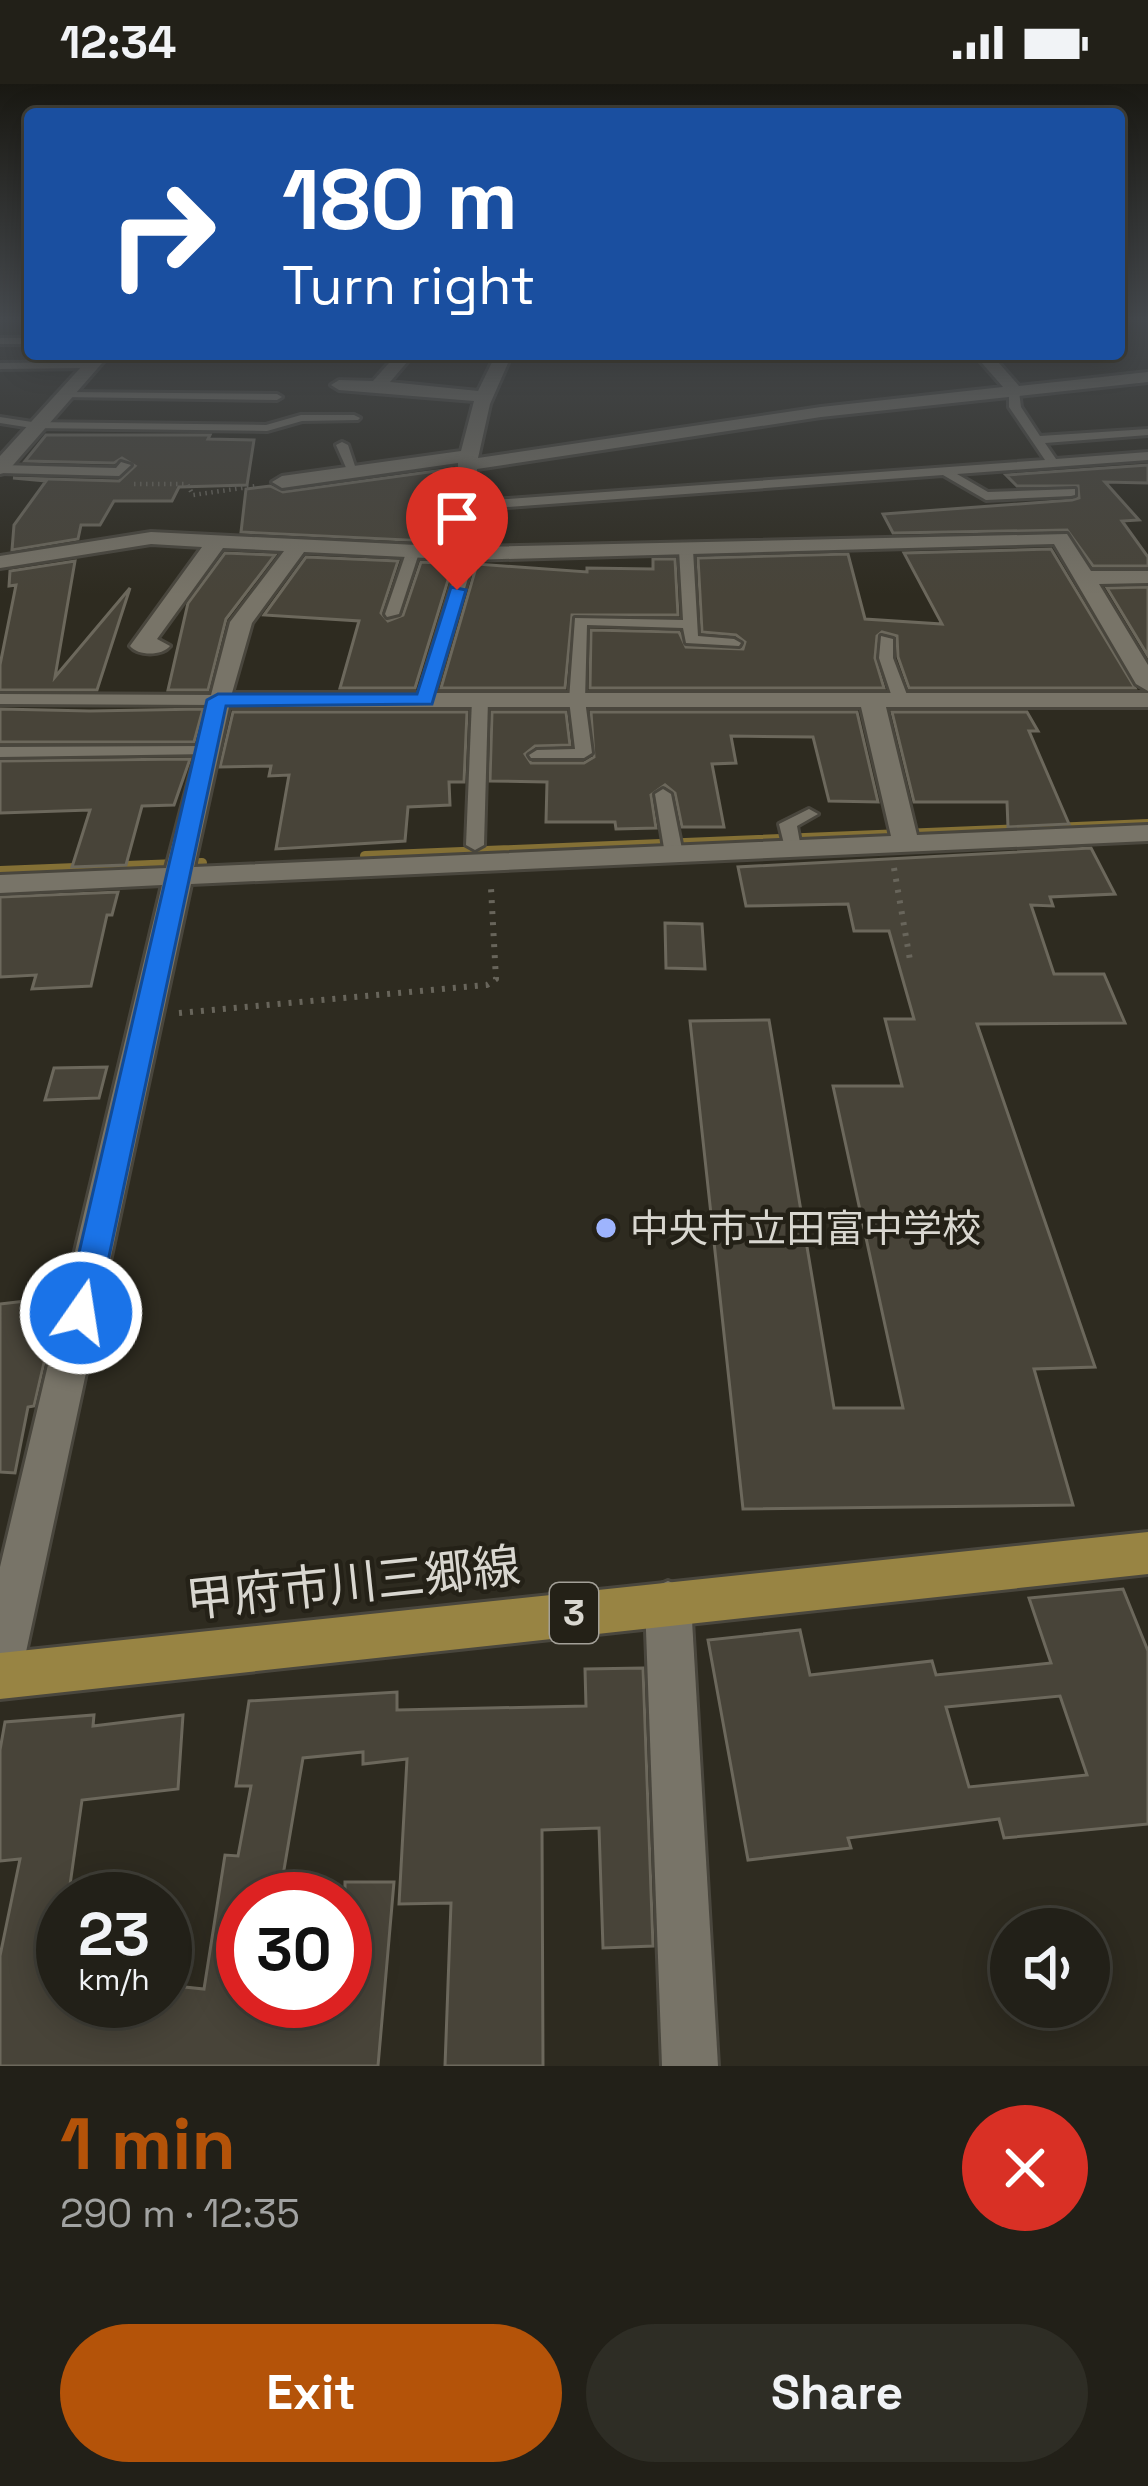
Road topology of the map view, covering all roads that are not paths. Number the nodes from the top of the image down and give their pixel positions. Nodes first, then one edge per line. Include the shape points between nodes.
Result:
1 (49, 410) edge
2 (477, 410) edge
3 (842, 410) edge
4 (1017, 410) edge
5 (354, 418) dead end
6 (0, 420) edge
7 (32, 425) junction
8 (1148, 433) edge
9 (1036, 440) junction
10 (342, 445) dead end
11 (1148, 455) edge
12 (467, 461) junction
13 (1053, 463) junction
14 (125, 465) dead end
15 (0, 469) edge
16 (354, 472) junction
17 (947, 473) junction
18 (281, 482) dead end
19 (1071, 492) dead end
20 (466, 506) junction
21 (218, 541) junction
22 (299, 545) junction
23 (686, 550) junction
24 (412, 553) junction
25 (468, 554) junction
26 (0, 562) edge
27 (1148, 577) edge
28 (1083, 578) junction
29 (392, 614) dead end
30 (689, 624) junction
31 (886, 639) dead end
32 (734, 643) dead end
33 (159, 646) dead end
34 (1148, 684) edge
35 (0, 699) edge
36 (218, 700) junction
37 (425, 700) junction
38 (480, 700) junction
39 (577, 700) junction
40 (872, 700) junction
41 (901, 700) junction
42 (1148, 700) edge
43 (206, 751) junction
44 (0, 752) edge
45 (537, 755) dead end
46 (663, 794) dead end
47 (809, 814) dead end
48 (1148, 833) edge
49 (901, 838) junction
50 (791, 842) junction
51 (673, 848) junction
52 (478, 857) junction
53 (181, 868) junction
54 (0, 884) edge
55 (1148, 1553) edge
56 (668, 1603) junction
57 (0, 1666) edge
58 (0, 1676) edge
59 (690, 2066) edge

1 - 7 street
2 - 12 street
3 - 12 street
4 - 9 lane
5 - 7 lane via 301,418 267,428
6 - 7 lane
7 - 15 street
8 - 9 lane
9 - 13 lane
10 - 16 lane
11 - 13 lane
12 - 16 street
12 - 20 street
13 - 17 lane
14 - 15 lane via 119,472
16 - 18 street
17 - 19 lane via 986,496
17 - 20 lane
20 - 25 street
21 - 22 street
21 - 26 street via 152,538
21 - 33 street via 141,646
22 - 24 street
22 - 36 street via 241,622
23 - 25 street
23 - 28 street via 1060,538
23 - 30 lane
24 - 25 street
24 - 29 lane
25 - 37 lane
27 - 28 street
28 - 34 street
30 - 32 lane via 691,640
30 - 39 lane via 580,621
31 - 41 lane
35 - 36 lane
36 - 37 street
36 - 43 street
37 - 38 street
38 - 39 street
38 - 52 lane
39 - 40 street
39 - 45 lane via 584,753
40 - 41 street
40 - 49 street
41 - 42 street
43 - 44 lane
43 - 53 street
46 - 51 lane
47 - 50 lane via 788,824
48 - 49 street
49 - 50 street
50 - 51 street
51 - 52 street
52 - 53 street
53 - 54 street
53 - 57 street
55 - 56 main road, 甲府市川三郷線 / 3
56 - 58 main road, 甲府市川三郷線 / 3
56 - 59 street

